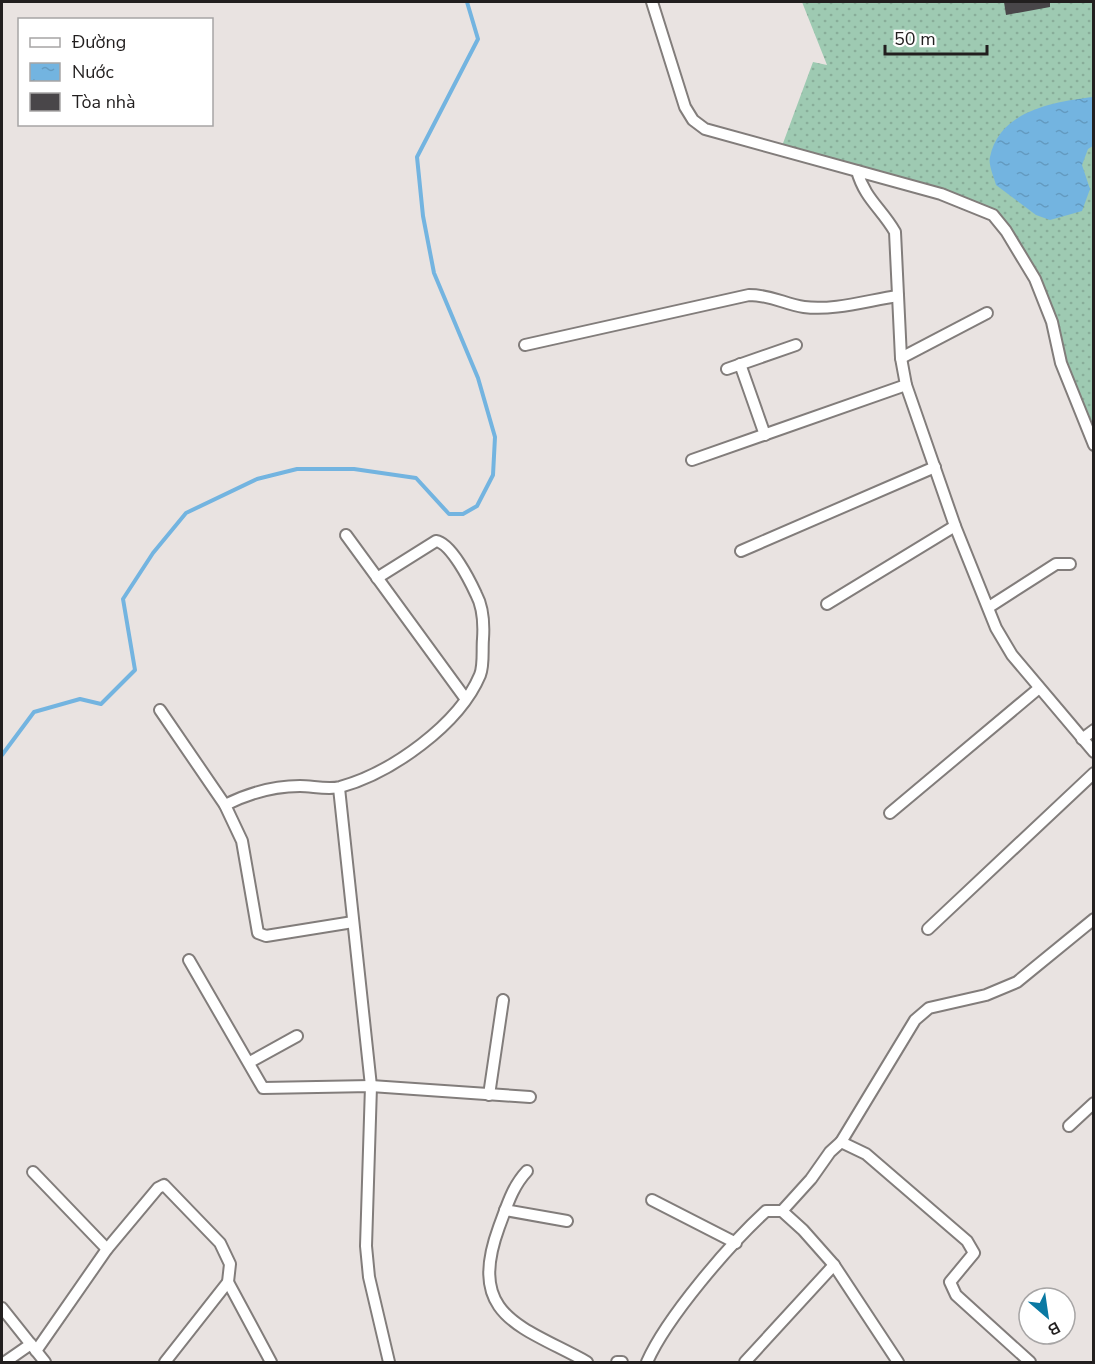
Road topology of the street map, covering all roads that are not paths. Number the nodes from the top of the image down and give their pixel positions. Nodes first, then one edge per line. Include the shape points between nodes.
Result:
1 (652, 2) edge
2 (857, 171) junction
3 (898, 296) junction
4 (987, 313) dead end
5 (525, 345) dead end
6 (796, 345) dead end
7 (901, 358) junction
8 (740, 364) junction
9 (727, 369) dead end
10 (906, 385) junction
11 (765, 435) junction
12 (1094, 445) edge
13 (692, 460) dead end
14 (935, 466) junction
15 (955, 526) junction
16 (346, 534) dead end
17 (741, 551) dead end
18 (1070, 564) dead end
19 (377, 578) junction
20 (827, 604) dead end
21 (989, 607) junction
22 (1038, 689) junction
23 (465, 698) junction
24 (160, 710) dead end
25 (1094, 730) edge
26 (1082, 739) junction
27 (1094, 752) edge
28 (1094, 772) edge
29 (339, 788) junction
30 (225, 805) junction
31 (890, 813) dead end
32 (1094, 919) edge
33 (353, 922) junction
34 (928, 929) dead end
35 (189, 960) dead end
36 (503, 1000) dead end
37 (297, 1036) dead end
38 (250, 1062) junction
39 (371, 1086) junction
40 (489, 1095) junction
41 (530, 1097) dead end
42 (1094, 1103) edge
43 (1069, 1126) dead end
44 (842, 1142) junction
45 (527, 1171) dead end
46 (33, 1173) dead end
47 (652, 1200) dead end
48 (505, 1210) junction
49 (782, 1211) junction
50 (567, 1221) dead end
51 (736, 1243) junction
52 (107, 1249) junction
53 (834, 1264) junction
54 (228, 1282) junction
55 (2, 1308) edge
56 (34, 1348) junction
57 (5, 1362) edge
58 (45, 1362) edge
59 (165, 1362) edge
60 (271, 1362) edge
61 (389, 1362) edge
62 (587, 1362) edge
63 (617, 1362) edge
64 (622, 1362) edge
65 (647, 1362) edge
66 (745, 1362) edge
67 (898, 1362) edge
68 (1030, 1362) edge

1 - 2 street via 685,107 693,120 705,129
2 - 3 street via 863,191 895,232
2 - 12 street via 941,194 993,215 1035,279 1052,322 1061,363
3 - 5 street via 804,307 777,298 749,295
3 - 7 street
4 - 7 street
6 - 8 street
7 - 10 street
8 - 9 street
8 - 11 street
10 - 11 street
10 - 14 street
11 - 13 street
14 - 15 street
14 - 17 street
15 - 20 street
15 - 21 street
16 - 19 street
18 - 21 street via 1056,564
19 - 23 street
19 - 23 street via 436,540 443,543 464,571 480,602 483,633 481,674
21 - 22 street via 1007,646
22 - 26 street
22 - 31 street
23 - 29 street via 438,732 398,760
24 - 30 street
25 - 26 street
26 - 27 street
28 - 34 street
29 - 30 street via 267,789
29 - 33 street
30 - 33 street via 242,841 258,933 266,936
32 - 44 street via 1017,982 986,995 929,1008 915,1020
33 - 39 street
35 - 38 street
36 - 40 street
37 - 38 street
38 - 39 street via 263,1088
39 - 40 street
39 - 61 street via 366,1246 369,1277
40 - 41 street
42 - 43 street
44 - 49 street
44 - 68 street via 866,1154 967,1240 974,1253 950,1282 956,1295
45 - 48 street via 515,1184
46 - 52 street
47 - 51 street
48 - 50 street
48 - 62 street via 494,1241 489,1275 493,1301 508,1318
49 - 51 street via 766,1211
49 - 53 street
51 - 65 street via 681,1309
52 - 54 street via 164,1185 220,1244 230,1264
52 - 56 street
53 - 66 street
53 - 67 street
54 - 59 street
54 - 60 street
55 - 56 street
56 - 57 street
56 - 58 street
63 - 64 street

